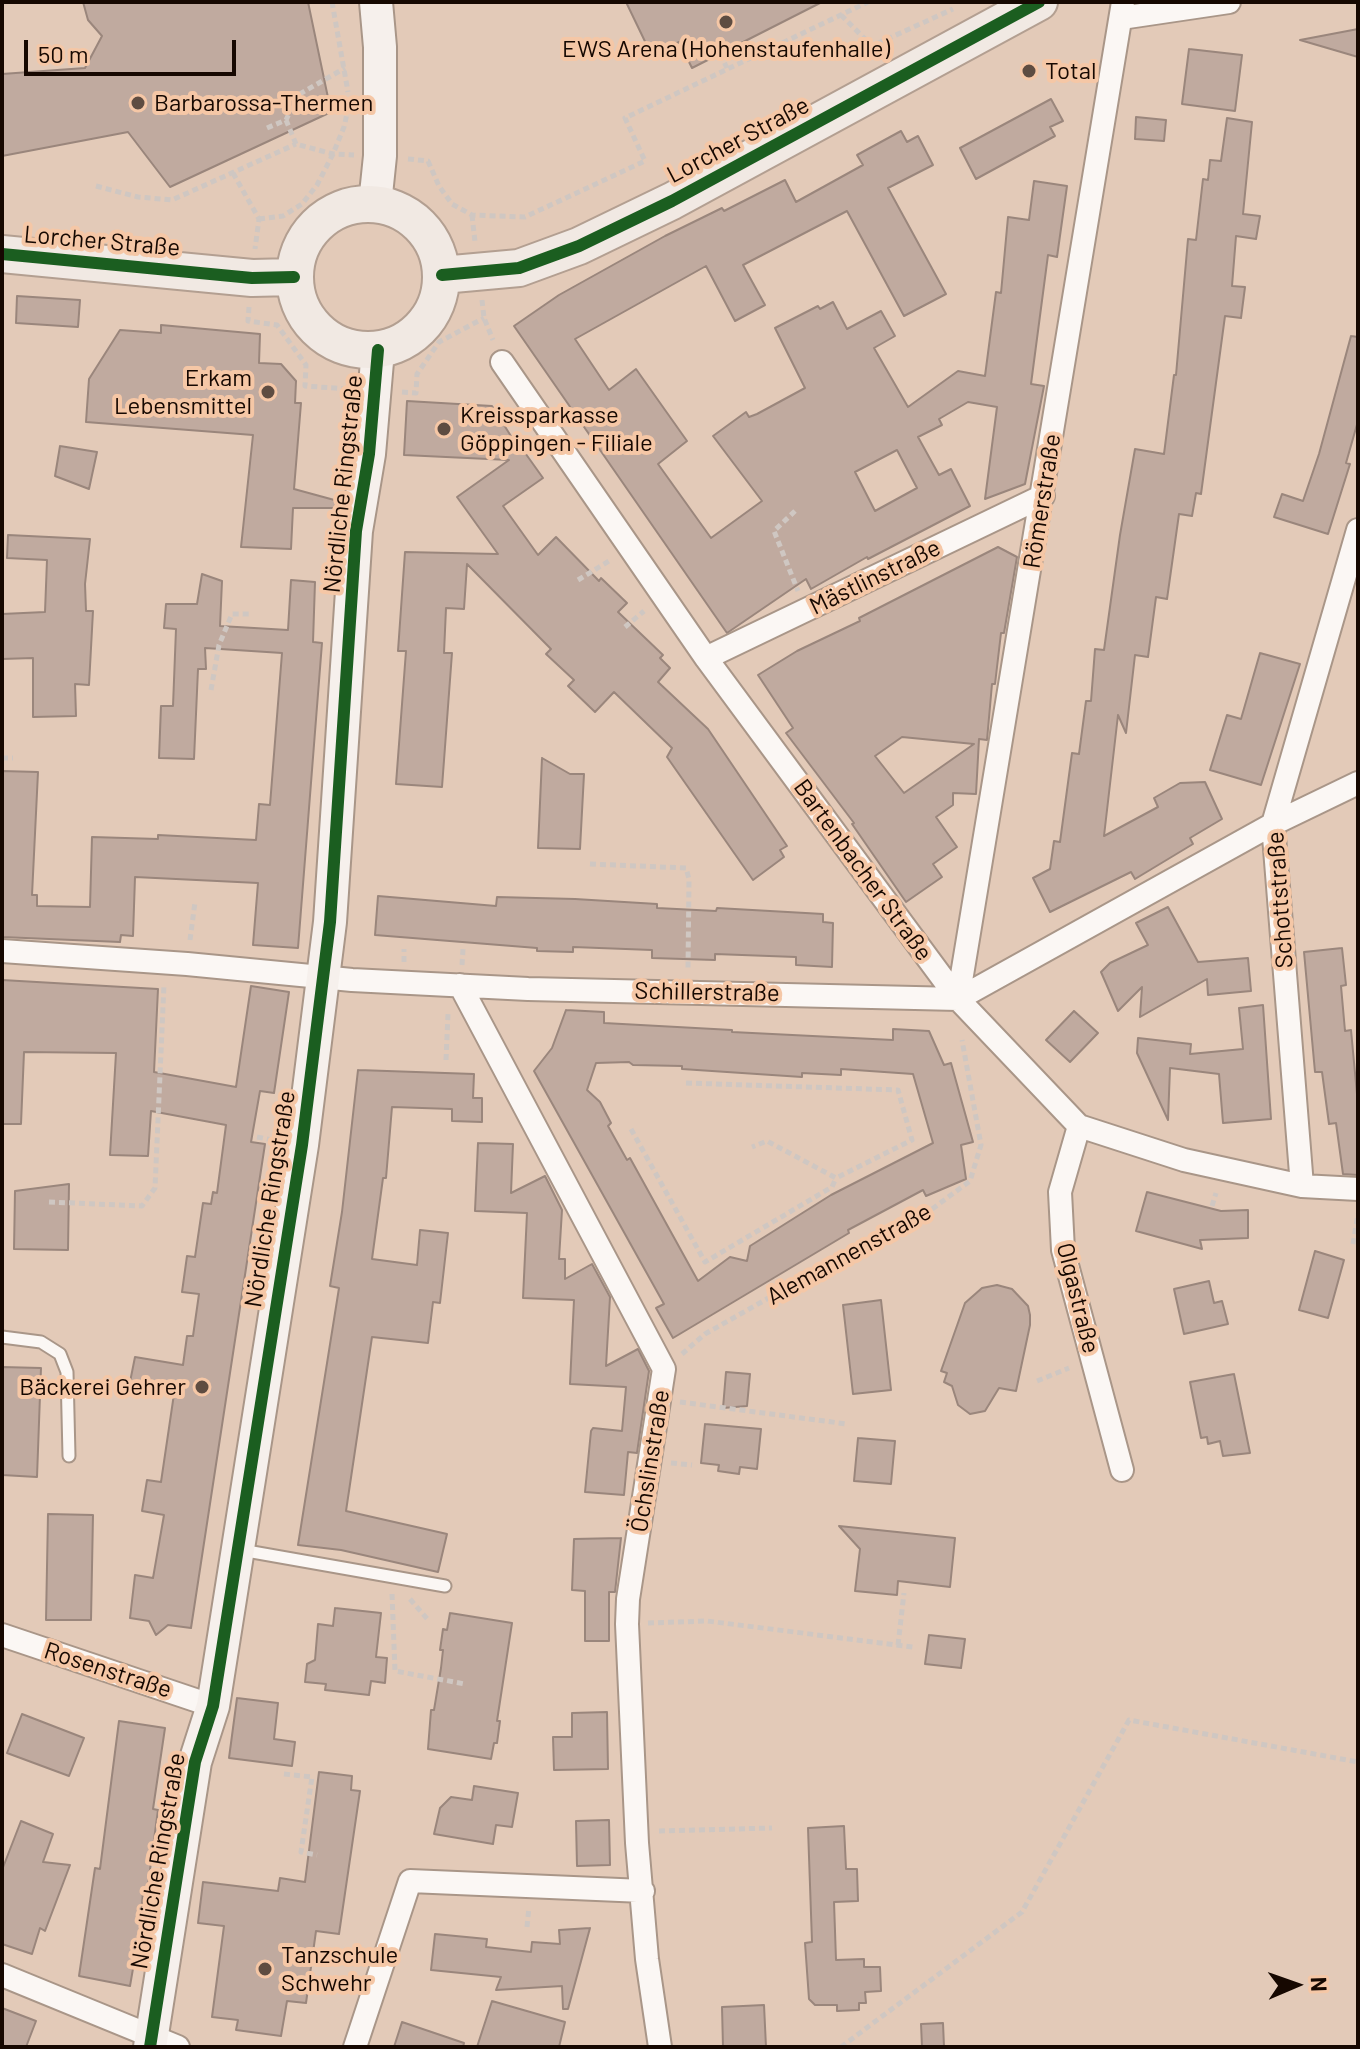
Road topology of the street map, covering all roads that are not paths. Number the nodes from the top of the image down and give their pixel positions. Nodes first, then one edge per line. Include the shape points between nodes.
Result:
1 (376, 2) edge
2 (1039, 2) edge
3 (1229, 2) edge
4 (1122, 10) edge
5 (375, 204) junction
6 (2, 254) edge
7 (442, 275) junction
8 (294, 277) junction
9 (378, 350) junction
10 (502, 362) dead end
11 (1043, 496) junction
12 (1358, 530) edge
13 (706, 658) junction
14 (1358, 783) edge
15 (1273, 824) junction
16 (2, 951) edge
17 (324, 978) junction
18 (454, 985) junction
19 (963, 1005) junction
20 (1079, 1126) junction
21 (1302, 1186) junction
22 (1358, 1189) edge
23 (2, 1337) edge
24 (69, 1456) dead end
25 (1122, 1470) dead end
26 (237, 1550) junction
27 (445, 1586) dead end
28 (2, 1635) edge
29 (213, 1706) junction
30 (643, 1891) junction
31 (2, 1975) edge
32 (160, 2044) edge
33 (355, 2047) edge
34 (660, 2047) edge

1 - 5 street via 380,156
2 - 7 main road, Lorcher Straße via 579,246 519,268
3 - 4 street
4 - 11 street, Römerstraße
5 - 7 main road via 414,219 429,235
5 - 8 main road via 328,215 298,253
6 - 8 main road, Lorcher Straße via 252,278
7 - 9 main road via 439,297 417,332
8 - 9 main road via 311,324 353,350
9 - 17 street, Nördliche Ringstraße via 356,531
10 - 13 street, Bartenbacher Straße
11 - 13 street, Mästlinstraße
11 - 19 street, Römerstraße
12 - 15 street, Schottstraße
13 - 19 street, Bartenbacher Straße
14 - 15 street
15 - 19 street
15 - 21 street, Schottstraße
16 - 17 street, Schillerstraße
17 - 18 street, Schillerstraße
17 - 26 street, Nördliche Ringstraße
18 - 19 street, Schillerstraße
18 - 30 street, Öchslinstraße via 664,1369 628,1599
19 - 20 street, Bartenbacher Straße
20 - 21 street, Bartenbacher Straße via 1184,1160
20 - 25 street, Olgastraße via 1060,1192 1063,1250
21 - 22 street, Bartenbacher Straße
23 - 24 lane via 41,1342 60,1354 67,1372
26 - 27 lane
26 - 29 street, Nördliche Ringstraße
28 - 29 street, Rosenstraße
29 - 32 street, Nördliche Ringstraße via 195,1762
30 - 33 street via 410,1881
30 - 34 street, Öchslinstraße
31 - 32 street

